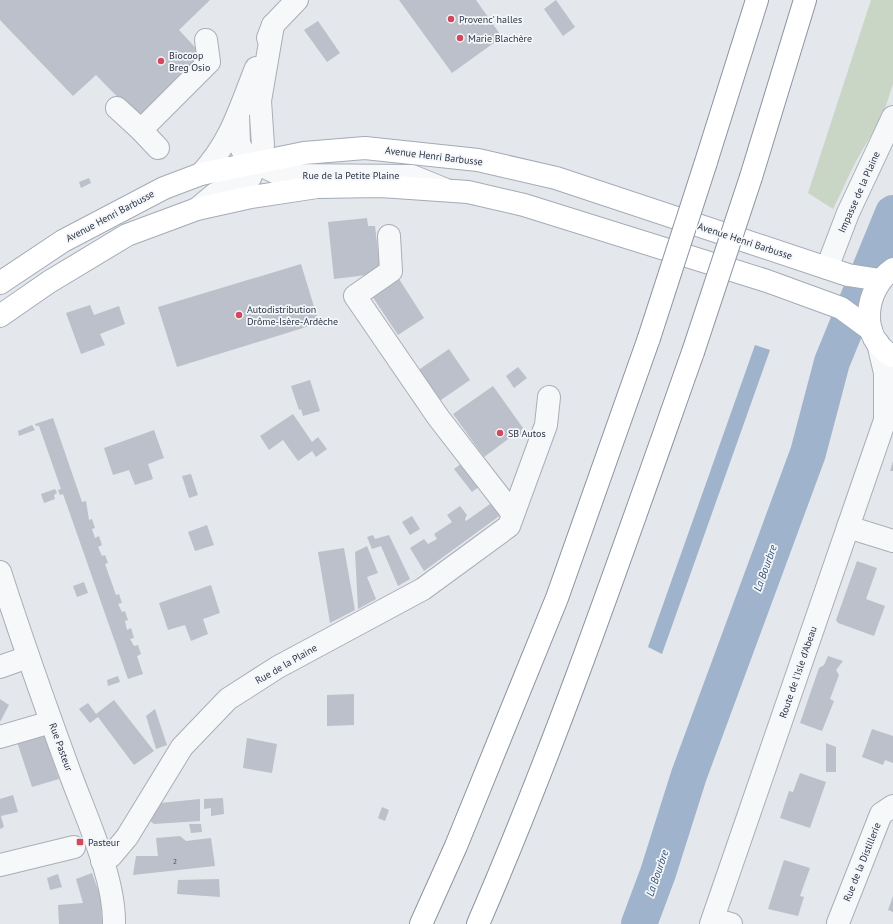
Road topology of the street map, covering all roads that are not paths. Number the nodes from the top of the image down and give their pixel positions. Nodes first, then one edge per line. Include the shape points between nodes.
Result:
1 (297, 0) edge
2 (756, 0) edge
3 (805, 0) edge
4 (273, 24) junction
5 (206, 40) dead end
6 (117, 108) dead end
7 (260, 114) junction
8 (238, 116) junction
9 (893, 117) edge
10 (141, 130) junction
11 (158, 148) dead end
12 (304, 153) junction
13 (256, 163) junction
14 (201, 174) junction
15 (446, 190) junction
16 (197, 209) junction
17 (389, 236) dead end
18 (827, 268) junction
19 (882, 277) edge
20 (0, 283) edge
21 (0, 316) edge
22 (876, 338) edge
23 (549, 397) dead end
24 (889, 414) edge
25 (513, 514) junction
26 (848, 527) junction
27 (893, 541) edge
28 (0, 572) edge
29 (28, 657) junction
30 (0, 667) edge
31 (51, 722) junction
32 (0, 737) edge
33 (893, 806) edge
34 (74, 847) dead end
35 (102, 861) junction
36 (0, 865) edge
37 (718, 922) edge
38 (838, 923) dead end
39 (114, 924) edge
40 (421, 924) edge
41 (478, 924) edge

1 - 4 street
2 - 40 main road, bridge via 649,338 557,598 456,846
3 - 41 main road, bridge via 751,177 601,613
4 - 7 street
4 - 8 street, Rue de la Petite Plaine
5 - 10 street via 209,62
6 - 10 street
7 - 12 street via 265,134 273,145 285,152
7 - 13 street via 263,145
8 - 13 street, Rue de la Petite Plaine via 239,144 245,155
8 - 14 street, Rue de la Petite Plaine via 216,158
9 - 18 street, Impasse de la Plaine via 848,213
10 - 11 street
12 - 13 main road, Avenue Henri Barbusse
12 - 18 main road, Avenue Henri Barbusse via 365,148 478,160 556,178
13 - 14 main road, Avenue Henri Barbusse
13 - 15 street, Rue de la Petite Plaine via 281,175 412,176
13 - 16 street via 250,178 216,194
14 - 20 main road, Avenue Henri Barbusse via 164,188 63,241
15 - 16 main road via 382,186 317,188 251,197
15 - 22 main road via 468,192 524,205 767,281 841,308
16 - 21 main road via 127,235 49,282
17 - 25 street via 391,271 354,296 438,417
18 - 19 main road, Avenue Henri Barbusse via 848,275
19 - 22 main road via 871,296 868,313
22 - 24 street, Route de l'Isle d'Abeau via 885,373
23 - 25 street, Rue de la Plaine via 546,425
24 - 26 street, Route de l'Isle d'Abeau
25 - 35 street, Rue de la Plaine via 509,526 423,589 278,667 228,699 182,747 127,837 111,856
26 - 27 street
26 - 37 street, Route de l'Isle d'Abeau
28 - 29 street, Rue Pasteur
29 - 30 street
29 - 31 street, Rue Pasteur
31 - 32 street
31 - 35 street, Rue Pasteur
33 - 38 street, Rue de la Distillerie via 881,814
34 - 36 street
35 - 39 street, Rue Pasteur via 114,905

